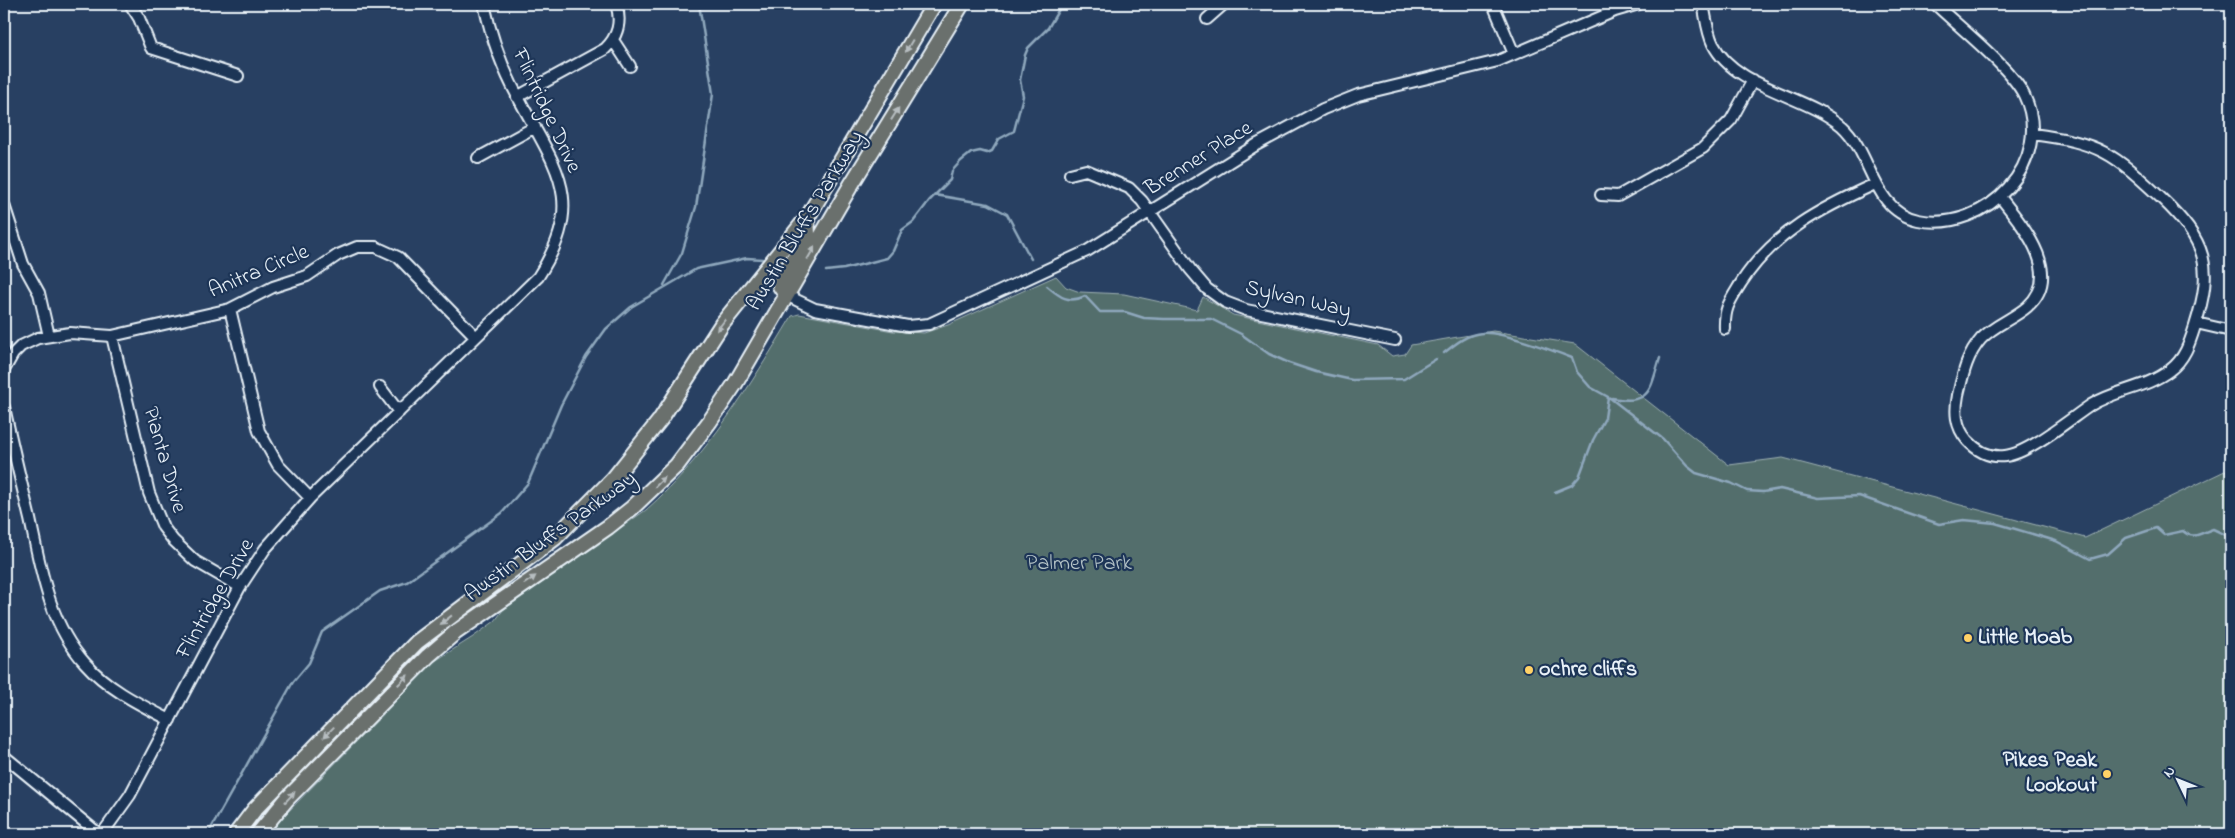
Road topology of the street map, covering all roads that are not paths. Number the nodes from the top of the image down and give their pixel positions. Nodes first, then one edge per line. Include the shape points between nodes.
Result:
1 (130, 4) edge
2 (484, 4) edge
3 (616, 4) edge
4 (934, 4) edge
5 (962, 4) edge
6 (1224, 4) edge
7 (1493, 4) edge
8 (1639, 4) edge
9 (1703, 4) edge
10 (1935, 4) edge
11 (1207, 19) dead end
12 (613, 40) junction
13 (1514, 54) junction
14 (630, 66) dead end
15 (238, 76) dead end
16 (1754, 80) junction
17 (517, 96) junction
18 (534, 127) junction
19 (2032, 134) junction
20 (478, 158) dead end
21 (1070, 174) dead end
22 (1875, 184) junction
23 (1600, 195) dead end
24 (2000, 197) junction
25 (4, 205) edge
26 (1150, 213) junction
27 (807, 218) junction
28 (786, 295) junction
29 (230, 309) junction
30 (2196, 323) junction
31 (1725, 329) dead end
32 (2231, 331) edge
33 (49, 336) junction
34 (112, 336) junction
35 (476, 337) junction
36 (1395, 340) dead end
37 (4, 370) edge
38 (380, 386) dead end
39 (4, 407) edge
40 (399, 412) junction
41 (310, 498) junction
42 (240, 587) junction
43 (170, 720) junction
44 (4, 756) edge
45 (101, 834) edge
46 (236, 834) edge
47 (258, 834) edge

1 - 15 street via 151,48
2 - 17 street, Flintridge Drive via 493,39
3 - 12 street via 619,24
4 -> 27 main road, Austin Bluffs Parkway
28 -> 5 main road, Austin Bluffs Parkway
6 - 11 street
7 - 13 street
8 - 13 street, Brenner Place
9 - 16 street via 1710,37 1720,56
10 - 19 street via 2012,77 2028,103
12 - 14 street
12 - 17 street via 604,49
13 - 26 street, Brenner Place via 1498,61 1358,95 1323,108 1256,145
16 - 22 street via 1842,126 1856,145
16 - 23 street via 1730,120 1703,148 1618,196
17 - 18 street, Flintridge Drive
18 - 20 street
18 - 35 street, Flintridge Drive via 560,175 563,221 558,240 538,277
19 - 24 street via 2031,148 2021,171
19 - 30 street via 2076,140 2099,148 2131,169 2183,220 2197,242 2206,274 2204,297
21 - 26 street, Sylvan Way via 1086,170 1121,183 1135,193
22 - 24 street via 1894,208 1909,217 1926,221 1961,218
22 - 31 street via 1828,205 1775,242 1753,266 1729,302 1724,312
24 - 30 street via 2032,244 2043,275 2034,300 1987,333 1964,367 1956,405 1957,424 1980,452 1997,456 2017,453 2093,404 2164,374 2186,351
25 - 33 street via 23,264 39,292
26 - 28 street, Brenner Place via 1087,251 929,324 908,326 815,309
26 - 36 street, Sylvan Way via 1199,280 1225,302 1246,310
27 - 28 main road via 808,234 781,280 780,286
27 -> 46 main road, Austin Bluffs Parkway via 722,324 660,420 607,485 547,544 400,658
47 -> 28 main road, Austin Bluffs Parkway via 287,800 428,656 456,632 608,527 677,465 735,384
29 - 34 street, Anitra Circle
29 - 35 street, Anitra Circle via 272,287 313,273 348,249 368,246 384,249 398,257
29 - 41 street via 259,431 278,465
30 - 32 street
33 - 34 street, Anitra Circle via 70,333
33 - 37 street, Anitra Circle via 21,346
34 - 42 street, Pianta Drive via 149,493 163,527 195,561
35 - 40 street, Flintridge Drive
38 - 40 street
39 - 43 street via 44,582 58,622 76,651 97,675 123,695
40 - 41 street, Flintridge Drive
41 - 42 street, Flintridge Drive via 276,535
42 - 43 street, Flintridge Drive
43 - 45 street, Flintridge Drive via 130,796
44 - 45 street

